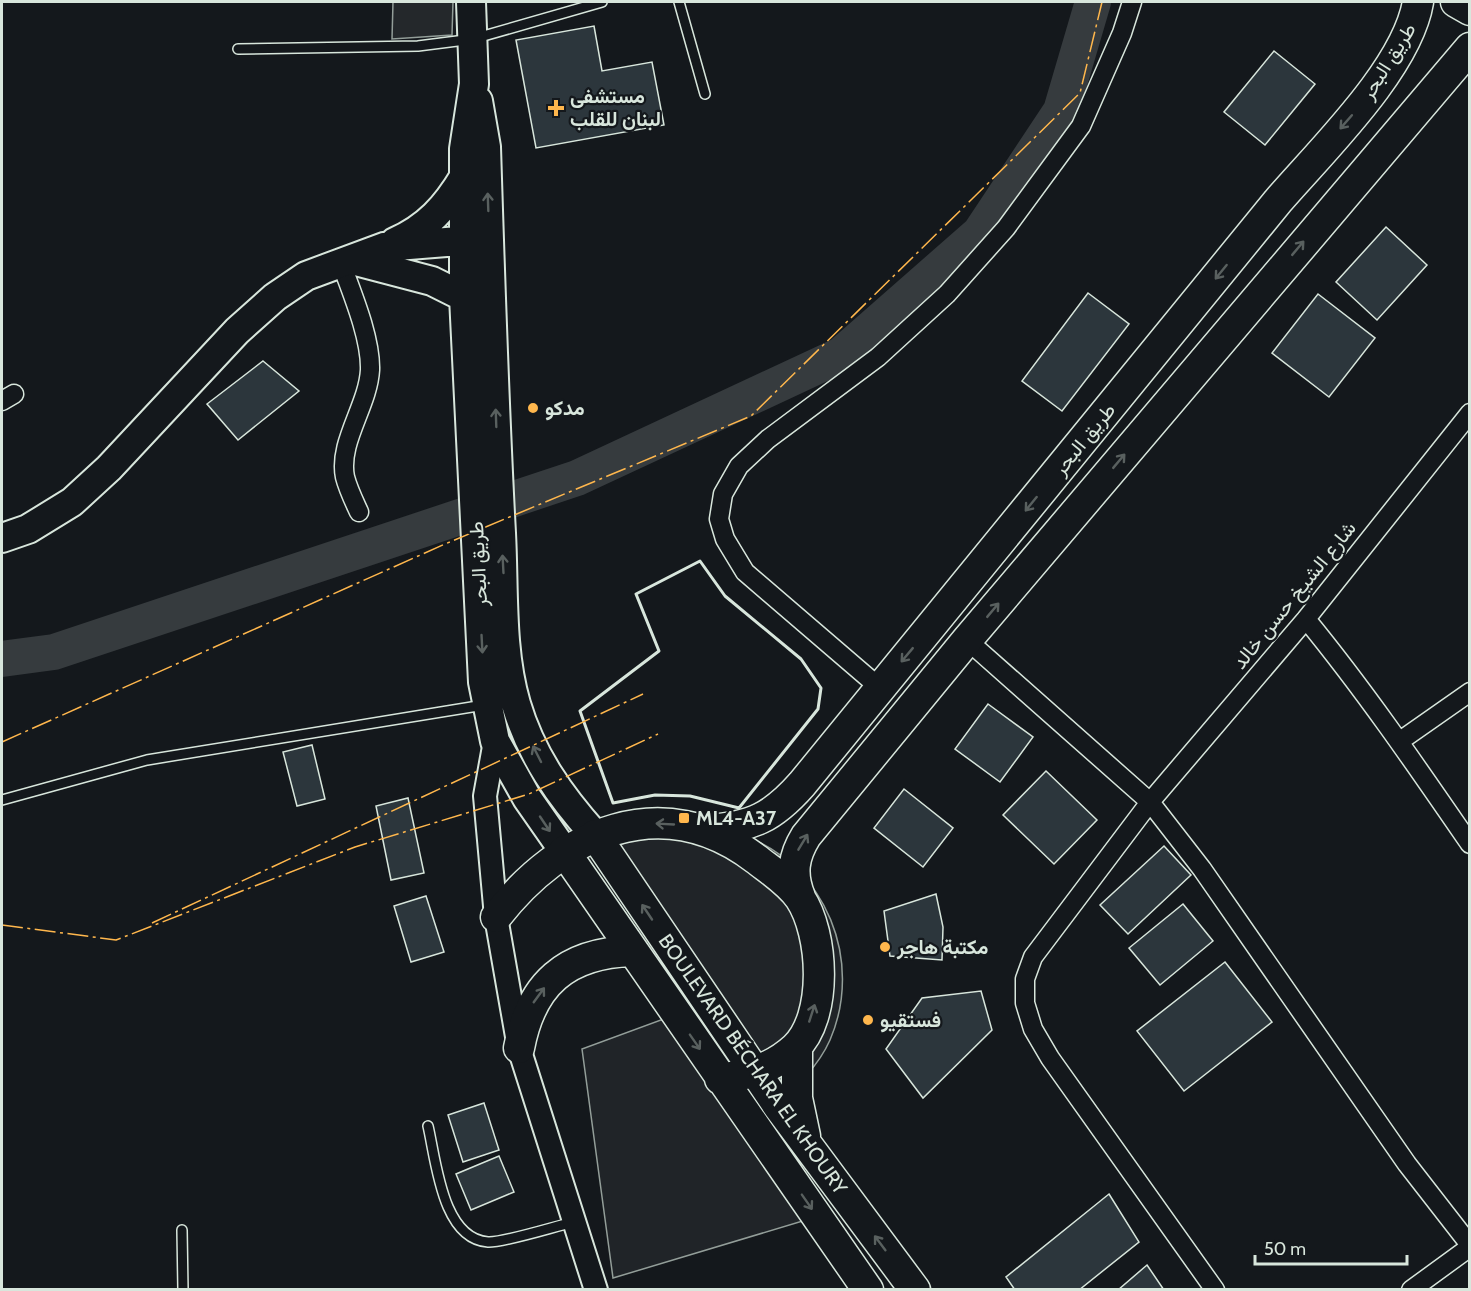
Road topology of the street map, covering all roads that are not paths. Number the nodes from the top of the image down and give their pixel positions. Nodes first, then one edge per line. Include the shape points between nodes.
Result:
1 (471, 2) edge
2 (602, 2) edge
3 (679, 2) edge
4 (1132, 2) edge
5 (1418, 2) edge
6 (1456, 2) edge
7 (1470, 10) edge
8 (473, 39) junction
9 (1470, 48) edge
10 (238, 49) dead end
11 (474, 84) junction
12 (705, 94) dead end
13 (464, 177) junction
14 (477, 239) junction
15 (384, 247) junction
16 (347, 262) junction
17 (414, 276) junction
18 (464, 297) junction
19 (467, 335) junction
20 (1470, 413) edge
21 (487, 500) junction
22 (359, 512) dead end
23 (2, 538) edge
24 (1306, 619) junction
25 (967, 640) junction
26 (880, 688) junction
27 (1470, 692) edge
28 (486, 705) junction
29 (495, 741) junction
30 (1400, 741) junction
31 (2, 800) edge
32 (1150, 802) junction
33 (708, 830) junction
34 (595, 835) junction
35 (1470, 844) edge
36 (564, 851) junction
37 (612, 861) junction
38 (585, 882) junction
39 (800, 897) junction
40 (496, 917) junction
41 (632, 951) junction
42 (661, 994) joint
43 (797, 1046) junction
44 (519, 1048) junction
45 (756, 1073) junction
46 (720, 1079) junction
47 (428, 1126) dead end
48 (808, 1148) junction
49 (574, 1222) junction
50 (182, 1230) dead end
51 (1470, 1246) edge
52 (183, 1290) edge
53 (596, 1290) edge
54 (868, 1290) edge
55 (915, 1290) edge
56 (1215, 1290) edge
57 (1411, 1290) edge

1 - 8 main road, طريق البحر
2 - 8 lane
3 - 12 lane
4 - 26 street via 1081,126 1006,228 947,294 878,357 739,466 723,494 719,519 725,539 745,572
5 -> 26 highway, طريق البحر via 1405,41 1356,111
6 - 7 highway
8 - 10 lane via 418,46
8 - 11 main road, طريق البحر
25 -> 9 highway, طريق البحر
11 - 13 main road, طريق البحر via 466,128
14 -> 11 main road, طريق البحر via 486,147
13 - 14 main road, طريق البحر
13 - 15 main road via 450,201 432,220
14 - 15 main road
14 - 18 main road, طريق البحر
21 -> 14 main road, طريق البحر
15 - 16 main road
16 - 17 main road
16 - 22 street via 370,369 366,396 345,462 345,477
16 - 23 main road via 306,276 275,297 237,331 109,468 72,502 28,529
17 - 18 main road
17 - 19 main road
18 - 19 main road, طريق البحر
19 - 21 main road, طريق البحر
20 - 24 street, شارع الشيخ حسن خالد
21 -> 28 main road, طريق البحر
34 -> 21 main road, طريق البحر via 548,775 515,702
24 - 30 street
24 - 32 street, شارع الشيخ حسن خالد
25 - 32 street
39 -> 25 highway, طريق البحر via 794,882 794,866 806,836
26 - 33 highway, طريق البحر via 784,805 761,820 735,828
27 - 30 street
28 - 29 main road, طريق البحر
28 - 31 lane via 147,760
29 -> 36 main road, طريق البحر via 527,798
29 - 40 street via 485,796
30 - 35 street
32 - 51 street via 1202,869 1407,1164
32 - 56 street, شارع الشيخ حسن خالد via 1033,957 1025,979 1025,1003 1050,1058
33 -> 34 highway, طريق البحر via 651,823
33 - 39 highway, طريق البحر via 734,842
34 - 36 highway
34 - 37 highway, BOULEVARD BÉCHARA EL KHOURY
36 - 38 highway, طريق البحر
36 - 40 highway via 527,881
37 - 38 highway
45 -> 37 highway, BOULEVARD BÉCHARA EL KHOURY
38 - 41 highway, طريق البحر
43 -> 39 highway, طريق البحر via 812,1018 819,988 820,956 813,926
40 - 44 street
41 - 42 highway, طريق البحر
44 -> 41 highway via 524,1021 536,996 554,975 578,960 604,952
42 -> 46 highway, BOULEVARD BÉCHARA EL KHOURY
43 - 45 highway, طريق البحر
43 - 48 highway via 797,1098
44 - 49 street
45 - 46 highway, طريق البحر
45 - 48 highway, BOULEVARD BÉCHARA EL KHOURY
46 -> 54 highway, BOULEVARD BÉCHARA EL KHOURY
47 - 49 lane via 444,1197 454,1222 467,1234 488,1242
55 -> 48 highway, BOULEVARD BÉCHARA EL KHOURY
49 - 53 street
50 - 52 lane
51 - 57 street

